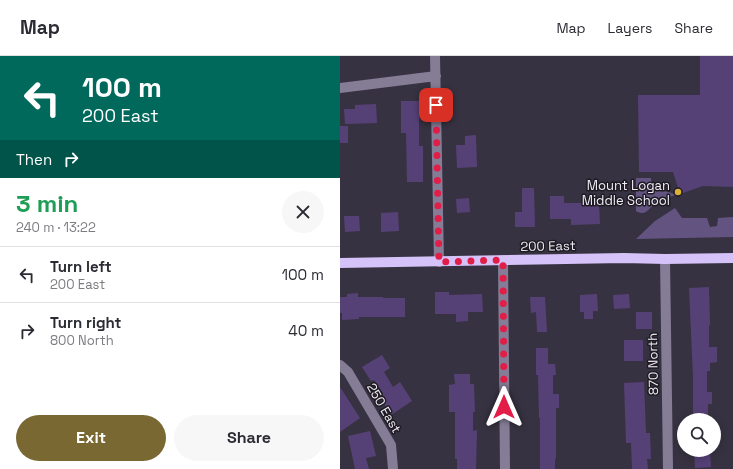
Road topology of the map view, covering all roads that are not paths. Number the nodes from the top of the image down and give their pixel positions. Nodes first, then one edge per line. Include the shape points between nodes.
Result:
1 (435, 56) edge
2 (436, 76) junction
3 (340, 88) edge
4 (733, 258) edge
5 (664, 259) junction
6 (503, 260) junction
7 (439, 262) junction
8 (340, 263) edge
9 (340, 365) edge
10 (392, 469) edge
11 (504, 469) edge
12 (668, 469) edge

1 - 2 street
2 - 3 street
2 - 7 street
4 - 5 main road, 200 East
5 - 6 main road, 200 East
5 - 12 street, 870 North
6 - 7 main road, 200 East
6 - 11 street
7 - 8 main road, 200 East
9 - 10 street, 250 East via 348,372 391,445

